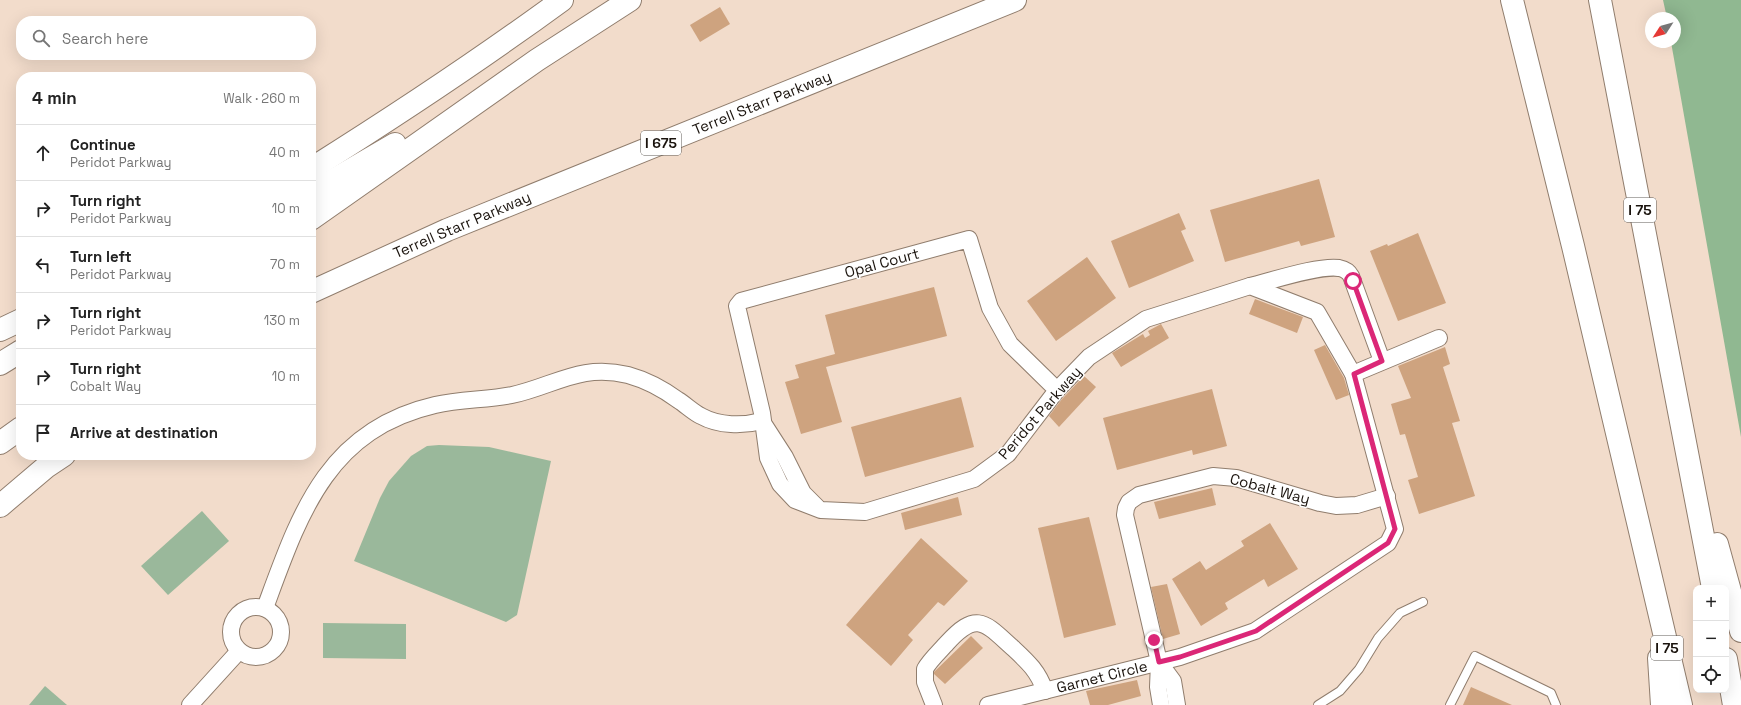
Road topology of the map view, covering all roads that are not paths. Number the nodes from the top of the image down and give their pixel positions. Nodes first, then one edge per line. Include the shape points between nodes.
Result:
1 (562, 0) edge
2 (630, 0) edge
3 (1015, 0) edge
4 (1513, 0) edge
5 (1600, 0) edge
6 (537, 60) junction
7 (316, 166) edge
8 (316, 190) edge
9 (316, 215) edge
10 (448, 230) junction
11 (1250, 286) junction
12 (316, 290) edge
13 (316, 305) edge
14 (16, 322) edge
15 (0, 330) edge
16 (1438, 338) dead end
17 (16, 353) edge
18 (1382, 361) junction
19 (0, 364) edge
20 (1354, 374) junction
21 (1057, 390) junction
22 (1680, 420) junction
23 (762, 421) junction
24 (16, 432) edge
25 (0, 443) edge
26 (16, 449) edge
27 (0, 458) edge
28 (56, 460) edge
29 (1388, 496) junction
30 (0, 506) edge
31 (1712, 585) edge
32 (1653, 591) junction
33 (1423, 602) dead end
34 (265, 608) junction
35 (1741, 631) edge
36 (239, 651) junction
37 (1159, 662) junction
38 (1729, 676) edge
39 (1045, 691) junction
40 (190, 705) edge
41 (934, 705) edge
42 (988, 705) edge
43 (1161, 705) edge
44 (1177, 705) edge
45 (1318, 705) edge
46 (1450, 705) edge
47 (1556, 705) edge
48 (1662, 705) edge
49 (1681, 705) edge
50 (1734, 705) edge

1 - 7 highway via 497,48
2 - 6 highway
3 - 10 highway, Terrell Starr Parkway / I 675
4 - 32 highway, I 75
5 - 22 highway, I 75
6 - 8 highway
6 - 9 highway
10 - 12 highway, Terrell Starr Parkway / I 675
10 - 13 highway
11 - 18 street, Peridot Parkway via 1326,268 1346,270 1353,281
11 - 20 street via 1317,312
11 - 21 street, Peridot Parkway via 1146,319 1089,357
14 - 15 highway
16 - 18 street
17 - 19 highway
18 - 20 street
20 - 29 street
21 - 23 street, Peridot Parkway via 1008,454 974,479 865,512 821,510 795,500 780,484 768,458
21 - 23 street, Opal Court via 1010,344 990,308 969,239 741,301 737,306
22 - 31 highway, I 75
22 - 35 highway
23 - 34 street via 734,424 707,419 648,382 628,375 606,372 576,374 513,394 445,403 407,413 359,441 324,477 305,508 289,542
24 - 25 highway
26 - 27 highway
28 - 30 highway
29 - 37 street via 1395,529 1388,543 1256,631
29 - 37 street, Cobalt Way via 1357,505 1336,506 1236,478 1213,476 1133,498 1126,508 1126,521
32 - 48 highway
32 - 49 highway, I 75
33 - 45 lane via 1400,613 1378,638 1359,669 1340,691
34 - 36 street via 249,607 236,616 230,630 231,638
34 - 36 street via 272,612 281,626 281,638 276,649 262,657 246,656
36 - 40 street
37 - 39 street, Garnet Circle
37 - 43 street via 1158,687
37 - 44 street via 1173,681
38 - 50 highway
39 - 41 street, Garnet Circle via 1040,676 1030,663 990,627 974,623 958,632 925,669 925,682
39 - 42 street, Garnet Circle
46 - 47 lane via 1476,656 1551,693

